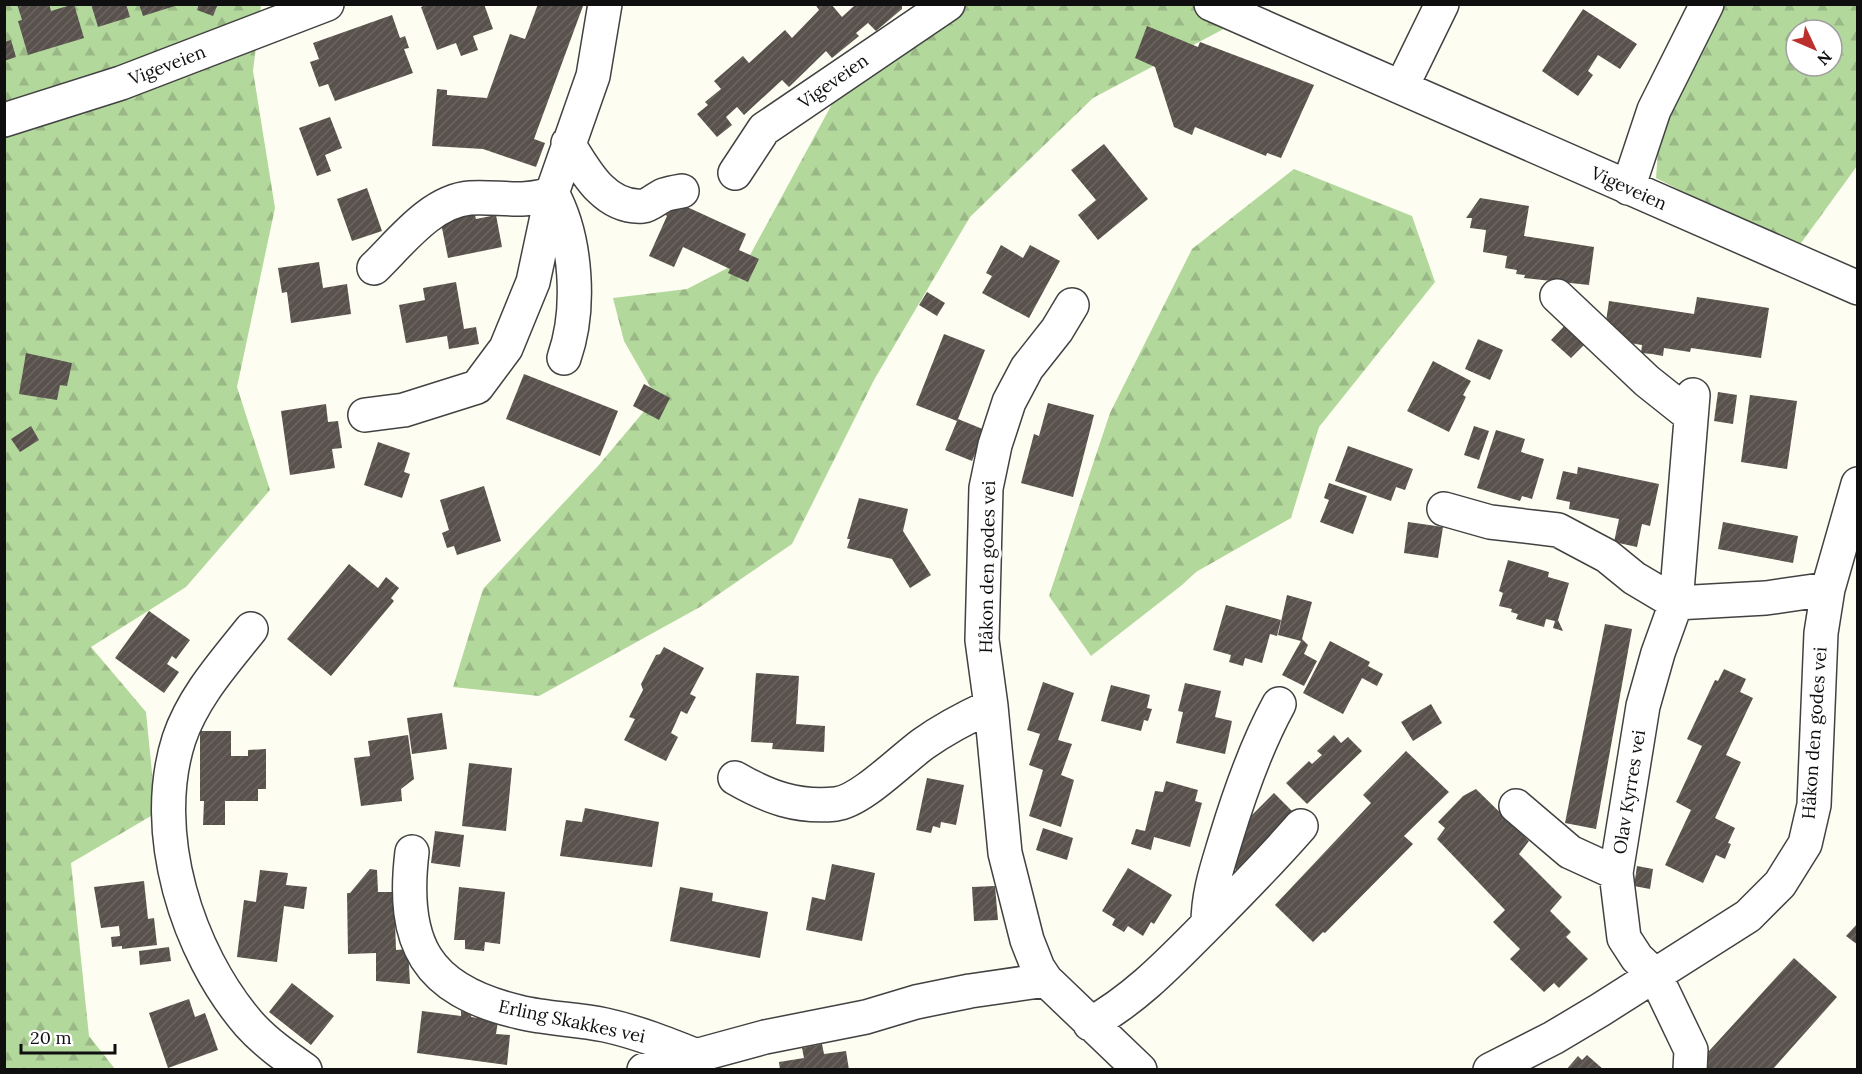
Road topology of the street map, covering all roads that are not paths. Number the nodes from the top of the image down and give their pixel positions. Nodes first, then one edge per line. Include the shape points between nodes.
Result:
1 (327, 4) edge
2 (605, 4) edge
3 (948, 4) edge
4 (1211, 4) edge
5 (1442, 4) edge
6 (1707, 4) edge
7 (1402, 86) junction
8 (4, 120) edge
9 (568, 143) junction
10 (735, 173) dead end
11 (1628, 188) junction
12 (682, 191) dead end
13 (552, 193) junction
14 (374, 268) dead end
15 (1857, 288) edge
16 (1557, 296) dead end
17 (1072, 305) dead end
18 (564, 358) dead end
19 (365, 415) dead end
20 (1857, 484) edge
21 (1444, 509) dead end
22 (1828, 589) junction
23 (1676, 603) junction
24 (251, 629) dead end
25 (1279, 704) dead end
26 (991, 706) junction
27 (735, 778) dead end
28 (1516, 806) dead end
29 (1301, 826) dead end
30 (412, 852) dead end
31 (1616, 873) junction
32 (1208, 924) junction
33 (1655, 975) junction
34 (1046, 980) junction
35 (1090, 1024) junction
36 (697, 1056) junction
37 (305, 1070) edge
38 (644, 1070) edge
39 (1140, 1070) edge
40 (1490, 1070) edge
41 (1690, 1070) edge

1 - 8 street, Vigeveien via 121,83
2 - 9 street via 593,76
3 - 10 street, Vigeveien via 764,129
4 - 7 street, Vigeveien
5 - 7 street
6 - 11 street via 1654,110
7 - 11 street, Vigeveien
9 - 12 street via 600,190 618,201 644,206
9 - 13 street
11 - 15 street, Vigeveien
13 - 14 street via 529,199 468,198 452,202 422,221
13 - 18 street via 559,205 573,275 573,333
13 - 19 street via 522,314 487,376 477,387 455,396 404,410
16 - 23 street, Olav Kyrres vei via 1647,381 1692,405
17 - 26 street, Håkon den godes vei via 1027,368 1009,402 986,488 982,640
20 - 22 street, Håkon den godes vei
21 - 23 street via 1490,522 1558,530 1607,556
22 - 23 street via 1766,598
22 - 33 street, Håkon den godes vei via 1818,673 1814,805 1805,844 1780,884 1748,916
23 - 31 street, Olav Kyrres vei via 1643,706
24 - 37 street via 197,701 179,738 171,775 174,867 203,954 223,990 250,1025
25 - 32 street via 1264,731 1232,814 1208,899
26 - 27 street via 951,725 838,804 789,802 767,796
26 - 34 street, Håkon den godes vei via 1005,853 1027,940
28 - 31 street via 1570,852
29 - 32 street
30 - 36 street, Erling Skakkes vei via 408,884 411,918 419,949 434,971 478,998 519,1012 604,1025
31 - 33 street, Olav Kyrres vei via 1624,938
32 - 35 street via 1134,995
33 - 40 street, Håkon den godes vei via 1553,1038
33 - 41 street, Olav Kyrres vei via 1691,1050
34 - 35 street, Håkon den godes vei
34 - 36 street, Erling Skakkes vei via 959,993
35 - 39 street, Håkon den godes vei
36 - 38 street, Erling Skakkes vei

